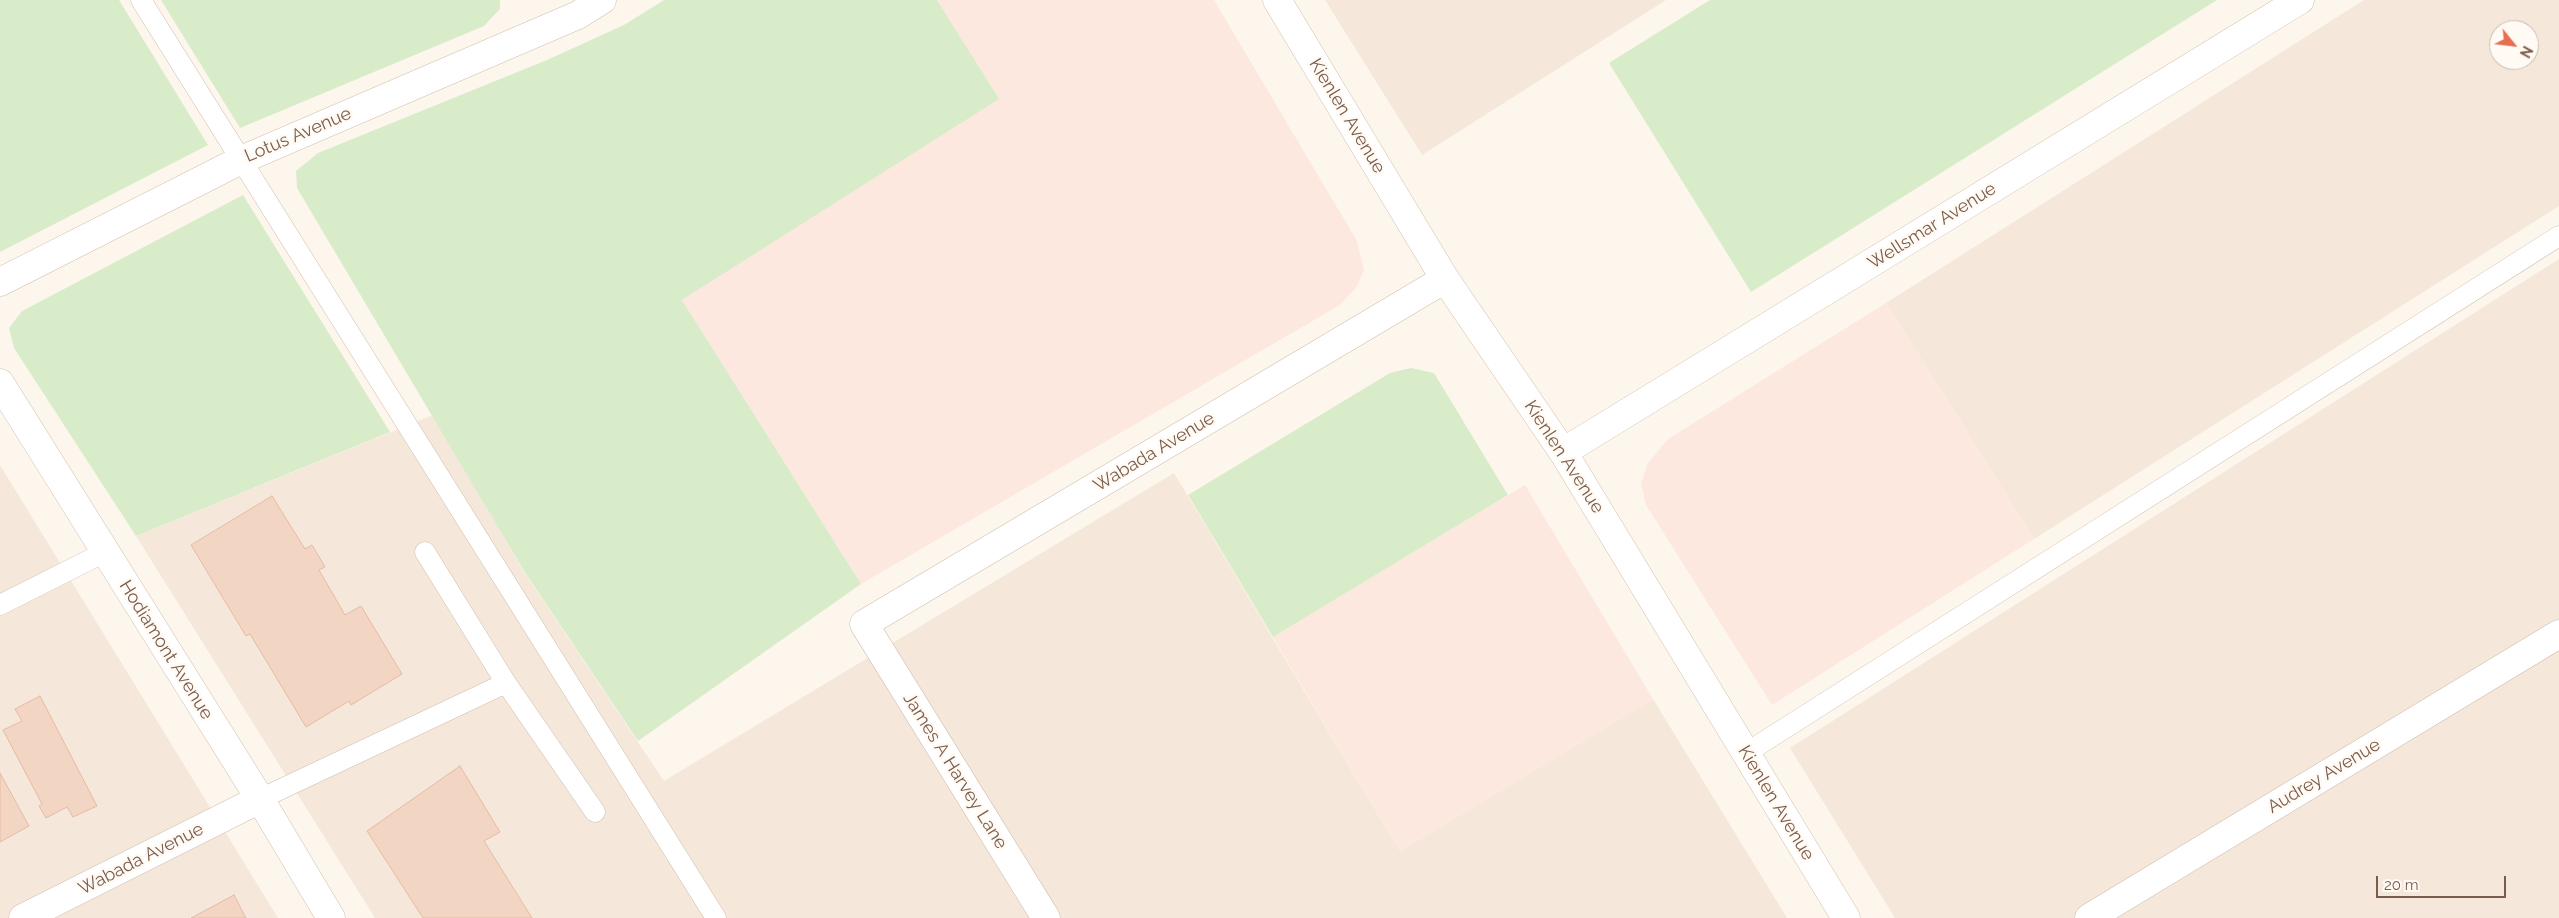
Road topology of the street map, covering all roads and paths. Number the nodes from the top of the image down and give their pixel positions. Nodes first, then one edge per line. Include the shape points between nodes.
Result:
1 (141, 0) edge
2 (602, 0) edge
3 (1277, 0) edge
4 (2300, 0) edge
5 (573, 7) edge
6 (241, 160) junction
7 (2559, 236) edge
8 (1445, 280) junction
9 (0, 282) edge
10 (0, 383) edge
11 (1563, 452) junction
12 (105, 552) junction
13 (425, 552) dead end
14 (0, 605) edge
15 (864, 624) joint
16 (2559, 634) edge
17 (506, 683) junction
18 (1746, 753) junction
19 (260, 799) junction
20 (595, 812) dead end
21 (23, 918) edge
22 (331, 918) edge
23 (716, 918) edge
24 (1046, 918) edge
25 (1846, 918) edge
26 (2089, 918) edge

1 - 6 lane
2 - 5 street, Lotus Avenue
3 - 8 street, Kienlen Avenue
4 - 11 street, Wellsmar Avenue
5 - 6 street, Lotus Avenue
6 - 9 street, Lotus Avenue
6 - 23 lane
7 - 18 lane
8 - 11 street, Kienlen Avenue
8 - 15 street, Wabada Avenue
10 - 12 street, Hodiamont Avenue
11 - 18 street, Kienlen Avenue
12 - 14 lane
12 - 19 street, Hodiamont Avenue
13 - 17 lane
15 - 24 street, James A Harvey Lane
16 - 26 street, Audrey Avenue
17 - 19 lane
17 - 20 lane
18 - 25 street, Kienlen Avenue
19 - 21 street, Wabada Avenue
19 - 22 street, Hodiamont Avenue

